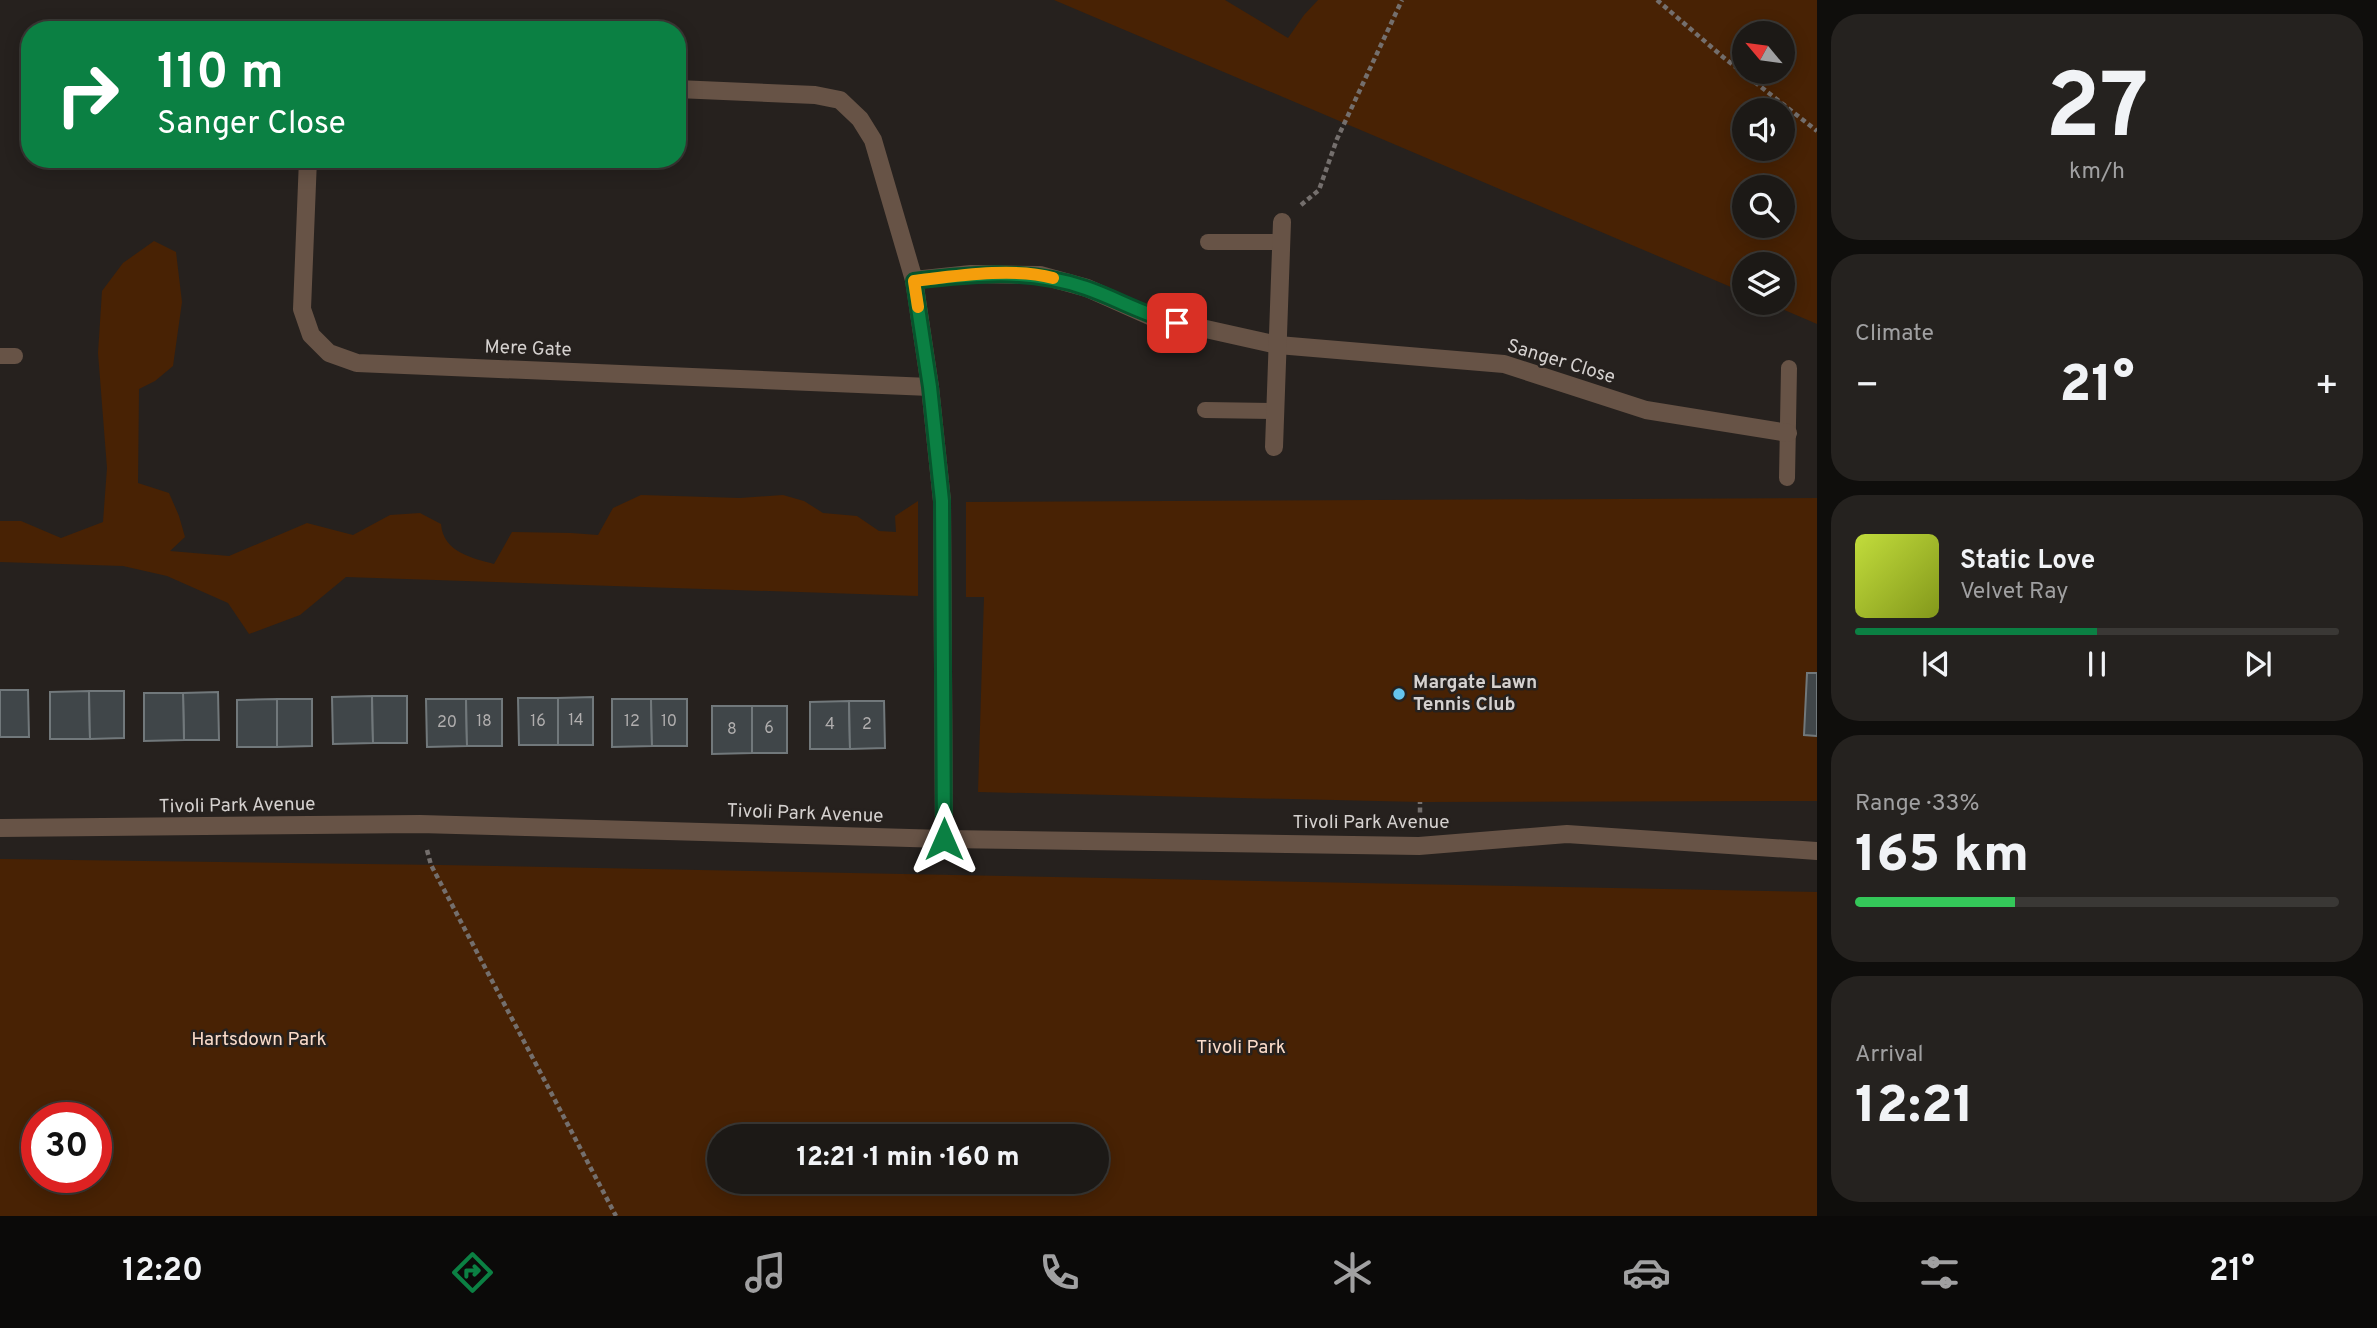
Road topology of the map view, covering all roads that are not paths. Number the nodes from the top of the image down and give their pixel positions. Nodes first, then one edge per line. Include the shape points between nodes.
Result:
1 (686, 89) edge
2 (308, 168) edge
3 (1282, 222) road end
4 (1209, 242) dead end
5 (1281, 242) junction
6 (914, 281) junction
7 (1278, 345) junction
8 (1789, 368) dead end
9 (930, 387) junction
10 (1205, 410) dead end
11 (1275, 411) junction
12 (1788, 433) junction
13 (1274, 447) dead end
14 (1787, 478) dead end
15 (0, 828) edge
16 (944, 839) junction
17 (1817, 851) edge

1 - 6 street via 840,100 860,118 873,140
2 - 9 street, Mere Gate via 302,309 311,335 329,353 357,363
3 - 5 street
4 - 5 lane
5 - 7 street
6 - 7 street, Sanger Close via 971,274 1040,275 1087,288 1152,317
6 - 9 street
7 - 11 street
7 - 12 street, Sanger Close via 1504,364 1646,410
8 - 12 lane
9 - 16 street via 942,501
10 - 11 lane
11 - 13 street
12 - 14 lane
15 - 16 street, Tivoli Park Avenue via 421,824
16 - 17 street, Tivoli Park Avenue via 1419,846 1567,834

